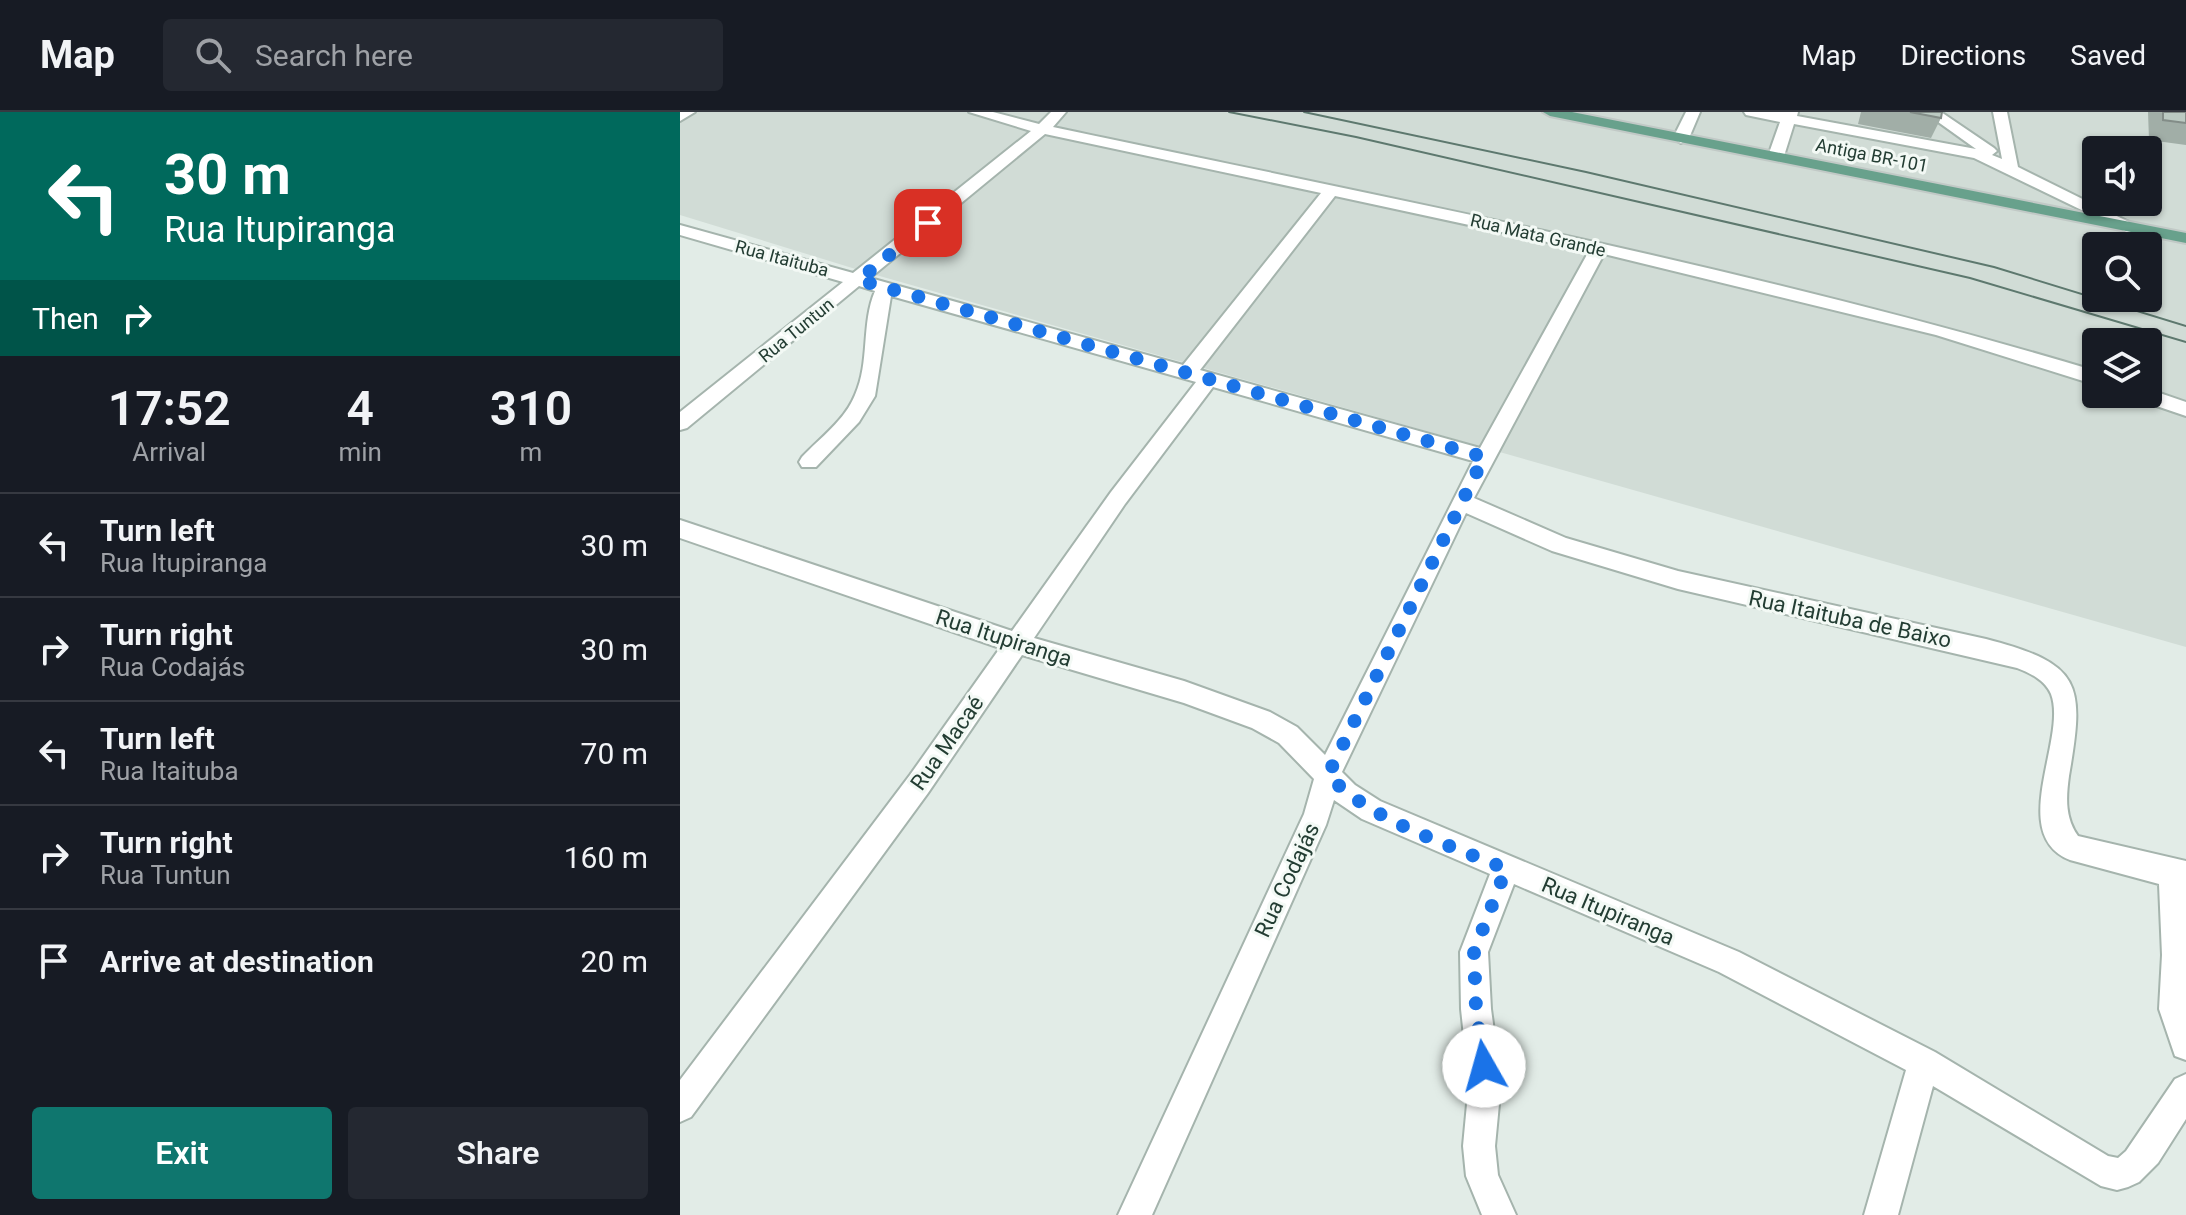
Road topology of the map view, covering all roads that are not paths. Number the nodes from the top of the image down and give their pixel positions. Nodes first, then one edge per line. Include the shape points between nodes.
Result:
1 (688, 112) edge
2 (976, 112) edge
3 (1059, 112) edge
4 (1550, 112) edge
5 (1693, 112) edge
6 (1751, 112) edge
7 (1821, 112) edge
8 (2000, 112) edge
9 (1934, 114) edge
10 (1790, 116) edge
11 (680, 117) edge
12 (1042, 129) junction
13 (1681, 138) junction
14 (1776, 156) junction
15 (2011, 166) junction
16 (2028, 177) junction
17 (1331, 191) junction
18 (2133, 228) junction
19 (680, 230) edge
20 (2186, 238) edge
21 (1598, 249) junction
22 (859, 280) junction
23 (886, 287) junction
24 (1199, 374) junction
25 (2082, 374) edge
26 (2162, 401) edge
27 (2186, 409) edge
28 (680, 423) edge
29 (1484, 457) junction
30 (809, 462) dead end
31 (1461, 502) junction
32 (680, 529) edge
33 (1016, 643) junction
34 (1328, 775) junction
35 (1506, 869) junction
36 (2179, 874) edge
37 (2186, 1045) edge
38 (1924, 1063) junction
39 (2186, 1090) edge
40 (680, 1106) edge
41 (1135, 1215) edge
42 (1499, 1215) edge
43 (1881, 1215) edge

1 - 11 street
2 - 12 street, Rua Mata Grande
3 - 12 street, Rua Tuntun
4 - 13 main road, Antiga BR-101
5 - 13 street
6 - 10 street
7 - 10 street
8 - 15 street
9 - 15 street
10 - 14 street
10 - 16 street via 1974,153
12 - 17 street, Rua Mata Grande
12 - 22 street, Rua Tuntun
13 - 14 main road, Antiga BR-101
14 - 18 main road, Antiga BR-101
15 - 16 street
16 - 18 street
17 - 21 street, Rua Mata Grande
17 - 24 street, Rua Macaé
18 - 20 main road, Antiga BR-101
19 - 22 street, Rua Itaituba
21 - 25 street, Rua Mata Grande via 1939,330
21 - 29 street, Rua Codajás
22 - 23 street, Rua Itaituba
22 - 28 street, Rua Tuntun
23 - 24 street, Rua Itaituba
23 - 30 street via 877,304 869,386 859,409
24 - 29 street, Rua Itaituba
24 - 33 street, Rua Macaé
26 - 27 street
29 - 31 street, Rua Codajás
31 - 34 street, Rua Codajás
31 - 36 street, Rua Itaituba de Baixo via 1560,545 1640,569 1986,649 2040,669 2053,677 2066,701 2056,830 2070,847
32 - 33 street, Rua Itupiranga
33 - 34 street, Rua Itupiranga via 1261,720 1288,735
33 - 40 street, Rua Macaé via 919,784
34 - 35 street, Rua Itupiranga via 1371,810
34 - 41 street, Rua Codajás via 1313,826
35 - 38 street, Rua Itupiranga via 1729,962
35 - 42 street via 1474,952 1485,1083 1479,1146 1482,1176
36 - 37 street via 2174,1009
38 - 39 street, Rua Itupiranga via 2080,1158 2119,1175 2130,1171
38 - 43 street

